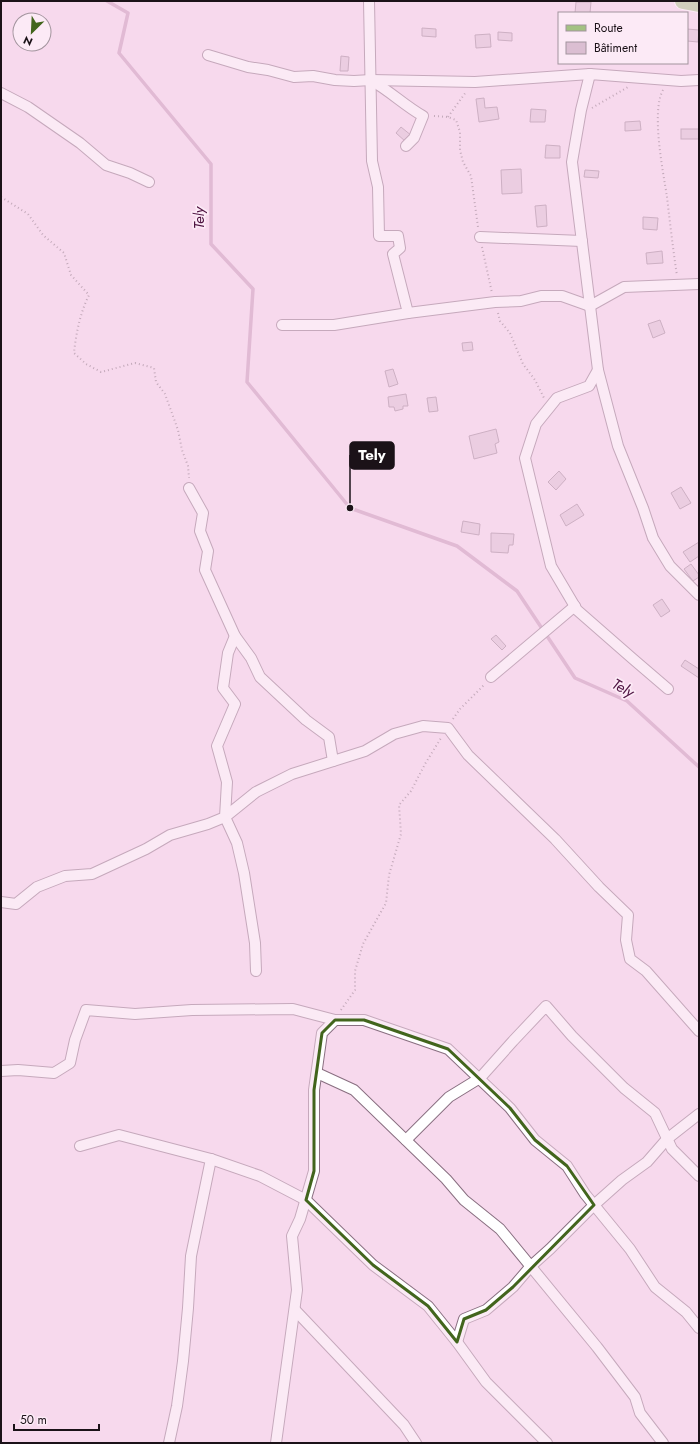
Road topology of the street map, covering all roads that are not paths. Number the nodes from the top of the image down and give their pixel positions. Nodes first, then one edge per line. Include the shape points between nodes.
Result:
1 (369, 1) edge
2 (683, 1) edge
3 (699, 4) edge
4 (208, 55) dead end
5 (590, 74) junction
6 (371, 80) junction
7 (699, 80) edge
8 (1, 93) edge
9 (406, 146) dead end
10 (149, 182) dead end
11 (480, 237) road end
12 (582, 241) junction
13 (699, 284) edge
14 (590, 306) junction
15 (408, 313) junction
16 (282, 324) dead end
17 (598, 370) junction
18 (189, 488) road end
19 (699, 595) edge
20 (575, 606) junction
21 (235, 636) junction
22 (491, 677) road end
23 (668, 689) dead end
24 (332, 761) junction
25 (225, 817) junction
26 (1, 902) edge
27 (256, 971) dead end
28 (335, 1020) junction
29 (699, 1031) edge
30 (1, 1071) edge
31 (317, 1073) junction
32 (480, 1078) junction
33 (699, 1114) edge
34 (667, 1138) junction
35 (406, 1140) junction
36 (80, 1146) dead end
37 (211, 1160) junction
38 (699, 1176) edge
39 (306, 1200) junction
40 (594, 1205) junction
41 (531, 1266) junction
42 (294, 1310) junction
43 (699, 1328) edge
44 (457, 1342) junction
45 (170, 1443) edge
46 (276, 1443) edge
47 (416, 1443) edge
48 (547, 1443) edge
49 (663, 1443) edge

1 - 6 street
2 - 3 main road
4 - 6 street via 248,67 294,76
5 - 6 street via 475,82
5 - 7 street
5 - 12 street via 572,162
6 - 9 street via 422,116 414,138
6 - 15 street via 372,161 378,187 379,236 398,236 400,248 393,254
8 - 10 street via 28,107 80,143 106,165
11 - 12 street
12 - 14 street
13 - 14 street via 624,287
14 - 15 street via 562,296 541,296 521,301
14 - 17 street
15 - 16 street via 334,325
17 - 19 street via 618,446 653,538 670,566
17 - 20 street via 589,386 557,398 536,424 526,458 551,566
18 - 21 street via 203,513 200,531 208,551 204,570
20 - 22 street
20 - 23 street
21 - 24 street via 251,658 260,677 306,720 329,737
21 - 25 street via 228,653 223,688 235,704 217,746 227,782
24 - 25 street via 292,774 256,792
24 - 29 street via 365,751 394,734 423,726 448,728 468,755 555,839 628,915 626,940 630,959 646,971
25 - 26 street via 170,835 92,874 65,876 38,887 16,904
25 - 27 street via 237,843 244,873 255,943
28 - 30 street via 293,1009 192,1010 135,1014 86,1010 75,1040 70,1064 54,1073
28 - 31 street via 322,1033
28 - 32 street via 364,1020 448,1048
31 - 35 street via 354,1090
31 - 39 street via 314,1090 314,1170
32 - 34 street via 546,1006 624,1088 654,1113
32 - 35 street via 449,1098
32 - 40 street via 510,1108 535,1140 566,1166
33 - 34 street
34 - 38 street via 672,1150
34 - 40 street via 647,1162
35 - 41 street via 464,1200 500,1229
36 - 37 street via 119,1135
37 - 39 street via 260,1176
37 - 45 street via 191,1256 183,1361
39 - 42 street via 292,1236 297,1290
39 - 44 street via 373,1265 428,1306
40 - 41 street
40 - 43 street via 630,1249 655,1287 686,1312
41 - 44 street via 513,1287 486,1310 464,1319
41 - 49 street via 635,1397 640,1413
42 - 46 street
42 - 47 street via 404,1425
44 - 48 street via 486,1382

